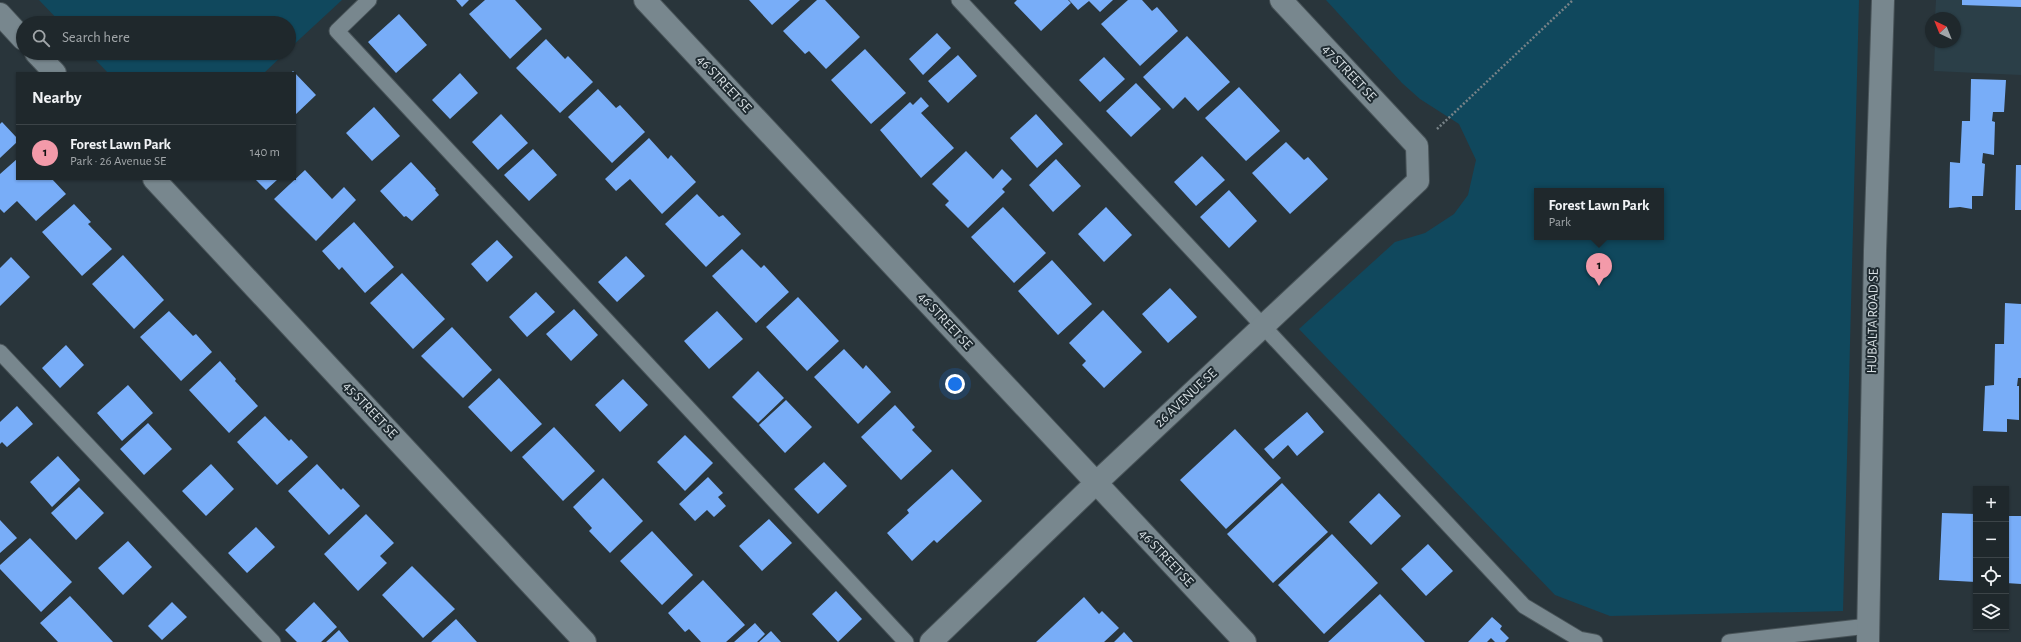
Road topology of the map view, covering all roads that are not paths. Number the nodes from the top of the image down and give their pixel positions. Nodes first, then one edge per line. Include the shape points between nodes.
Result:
1 (369, 0) edge
2 (645, 0) edge
3 (959, 0) edge
4 (1281, 0) edge
5 (1883, 0) edge
6 (0, 14) edge
7 (16, 31) edge
8 (43, 60) edge
9 (54, 72) edge
10 (1417, 146) joint
11 (155, 180) edge
12 (1263, 326) junction
13 (0, 352) edge
14 (1096, 483) junction
15 (1868, 634) edge
16 (273, 642) edge
17 (586, 642) edge
18 (906, 642) edge
19 (931, 642) edge
20 (1245, 642) edge
21 (1595, 642) edge
22 (1729, 642) edge

1 - 18 lane via 337,31
2 - 14 street, 46 STREET SE
3 - 12 lane
4 - 10 street, 47 STREET SE
5 - 15 street, HUBALTA ROAD SE via 1874,257
6 - 7 street
8 - 9 street
10 - 12 street, 26 AVENUE SE via 1418,181
11 - 17 street, 45 STREET SE
12 - 14 street, 26 AVENUE SE
12 - 21 lane via 1524,606 1579,639
13 - 16 lane
14 - 19 street, 26 AVENUE SE
14 - 20 street, 46 STREET SE
15 - 22 lane

